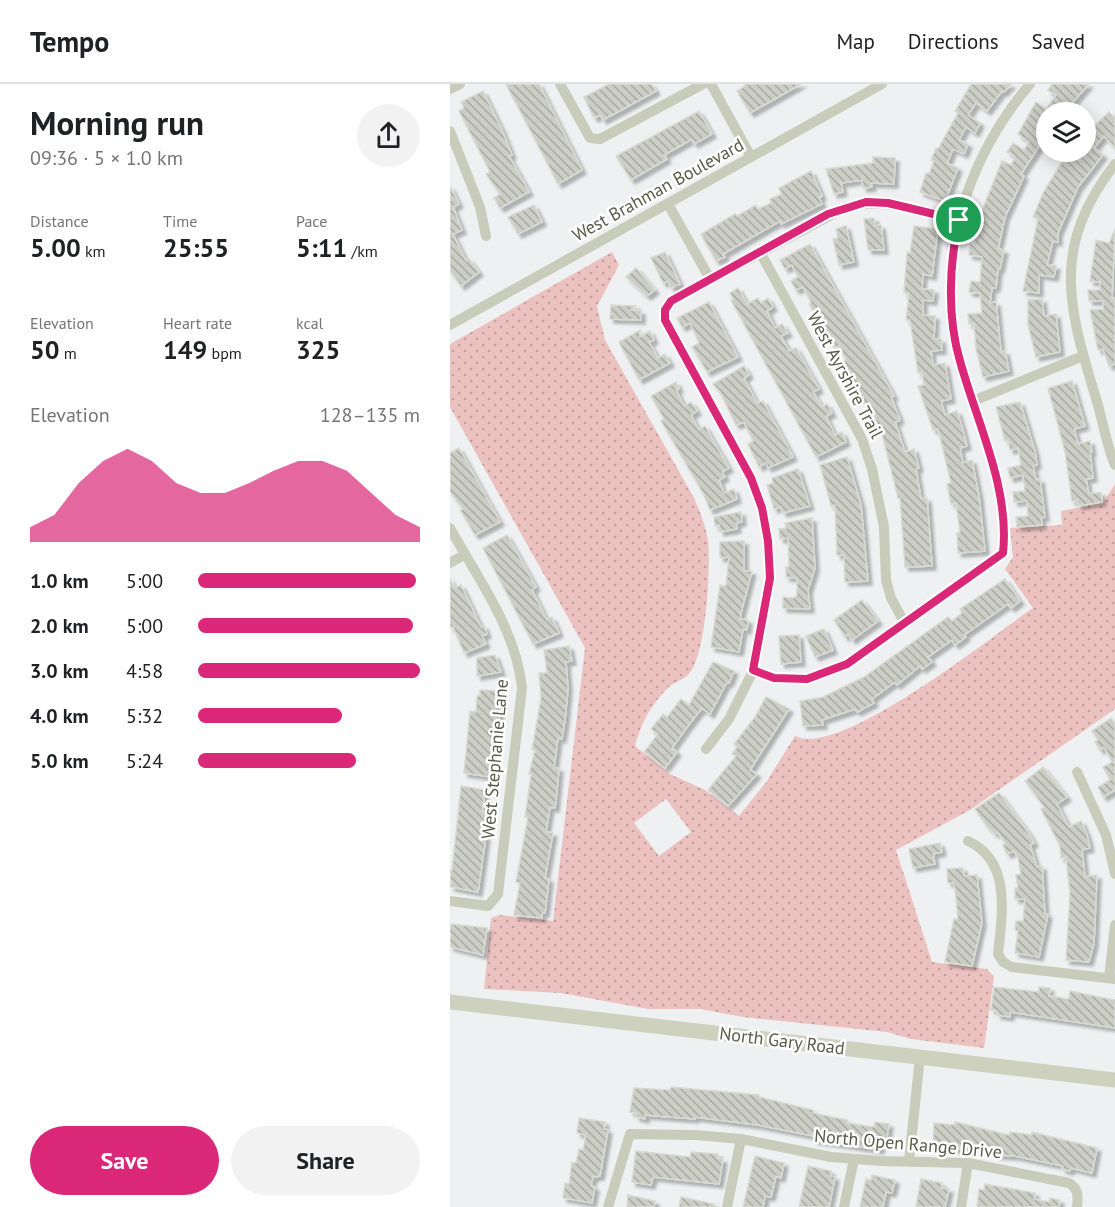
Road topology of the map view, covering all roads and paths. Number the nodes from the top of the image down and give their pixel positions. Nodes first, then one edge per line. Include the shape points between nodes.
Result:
1 (460, 84) edge
2 (560, 84) edge
3 (703, 84) edge
4 (711, 84) edge
5 (882, 84) edge
6 (1030, 84) edge
7 (450, 89) edge
8 (450, 131) edge
9 (752, 157) junction
10 (1115, 164) edge
11 (668, 204) junction
12 (959, 220) junction
13 (486, 236) dead end
14 (760, 252) junction
15 (710, 279) junction
16 (450, 325) edge
17 (1083, 356) junction
18 (973, 401) junction
19 (1115, 465) edge
20 (450, 528) edge
21 (464, 555) junction
22 (450, 563) edge
23 (905, 624) junction
24 (753, 670) junction
25 (706, 749) dead end
26 (1077, 772) dead end
27 (968, 841) dead end
28 (1115, 874) edge
29 (450, 901) edge
30 (1115, 925) edge
31 (1112, 978) edge
32 (450, 1002) edge
33 (920, 1057) junction
34 (1115, 1080) edge
35 (741, 1139) junction
36 (854, 1159) junction
37 (909, 1161) junction
38 (968, 1163) junction
39 (608, 1207) edge
40 (727, 1207) edge
41 (844, 1207) edge
42 (961, 1207) edge
43 (1077, 1207) edge

1 - 7 street
2 - 3 street via 590,138 600,139
4 - 9 street
5 - 9 street, West Brahman Boulevard
6 - 12 street via 989,139
8 - 13 street via 480,207
9 - 11 street, West Brahman Boulevard
10 - 17 street via 1087,205 1072,253 1072,310
11 - 15 street
11 - 16 street, West Brahman Boulevard
12 - 14 street via 888,203 866,202 828,214
12 - 18 street via 952,263 954,332
14 - 15 street
14 - 23 street, West Ayrshire Trail via 862,439 884,527 886,580
15 - 24 street via 671,301 665,310 665,320 751,478 762,508 770,578
17 - 18 street
17 - 19 street
18 - 23 street via 999,494 1003,553
20 - 21 street, West Stephanie Lane
21 - 22 street
21 - 29 street, West Stephanie Lane via 511,637 521,679 495,901 488,906
23 - 24 street via 828,673 789,680
24 - 25 street via 744,695
26 - 28 street via 1106,835
27 - 31 street via 981,847 996,869 1002,908 998,954 1003,962 1012,967
30 - 31 street
32 - 33 main road, North Gary Road
33 - 34 main road, North Gary Road
33 - 37 street
35 - 36 street, North Open Range Drive
35 - 39 street, North Open Range Drive via 630,1134
35 - 40 street
36 - 37 street, North Open Range Drive
36 - 41 street
37 - 38 street, North Open Range Drive
38 - 42 street
38 - 43 street, North Open Range Drive via 1075,1186

